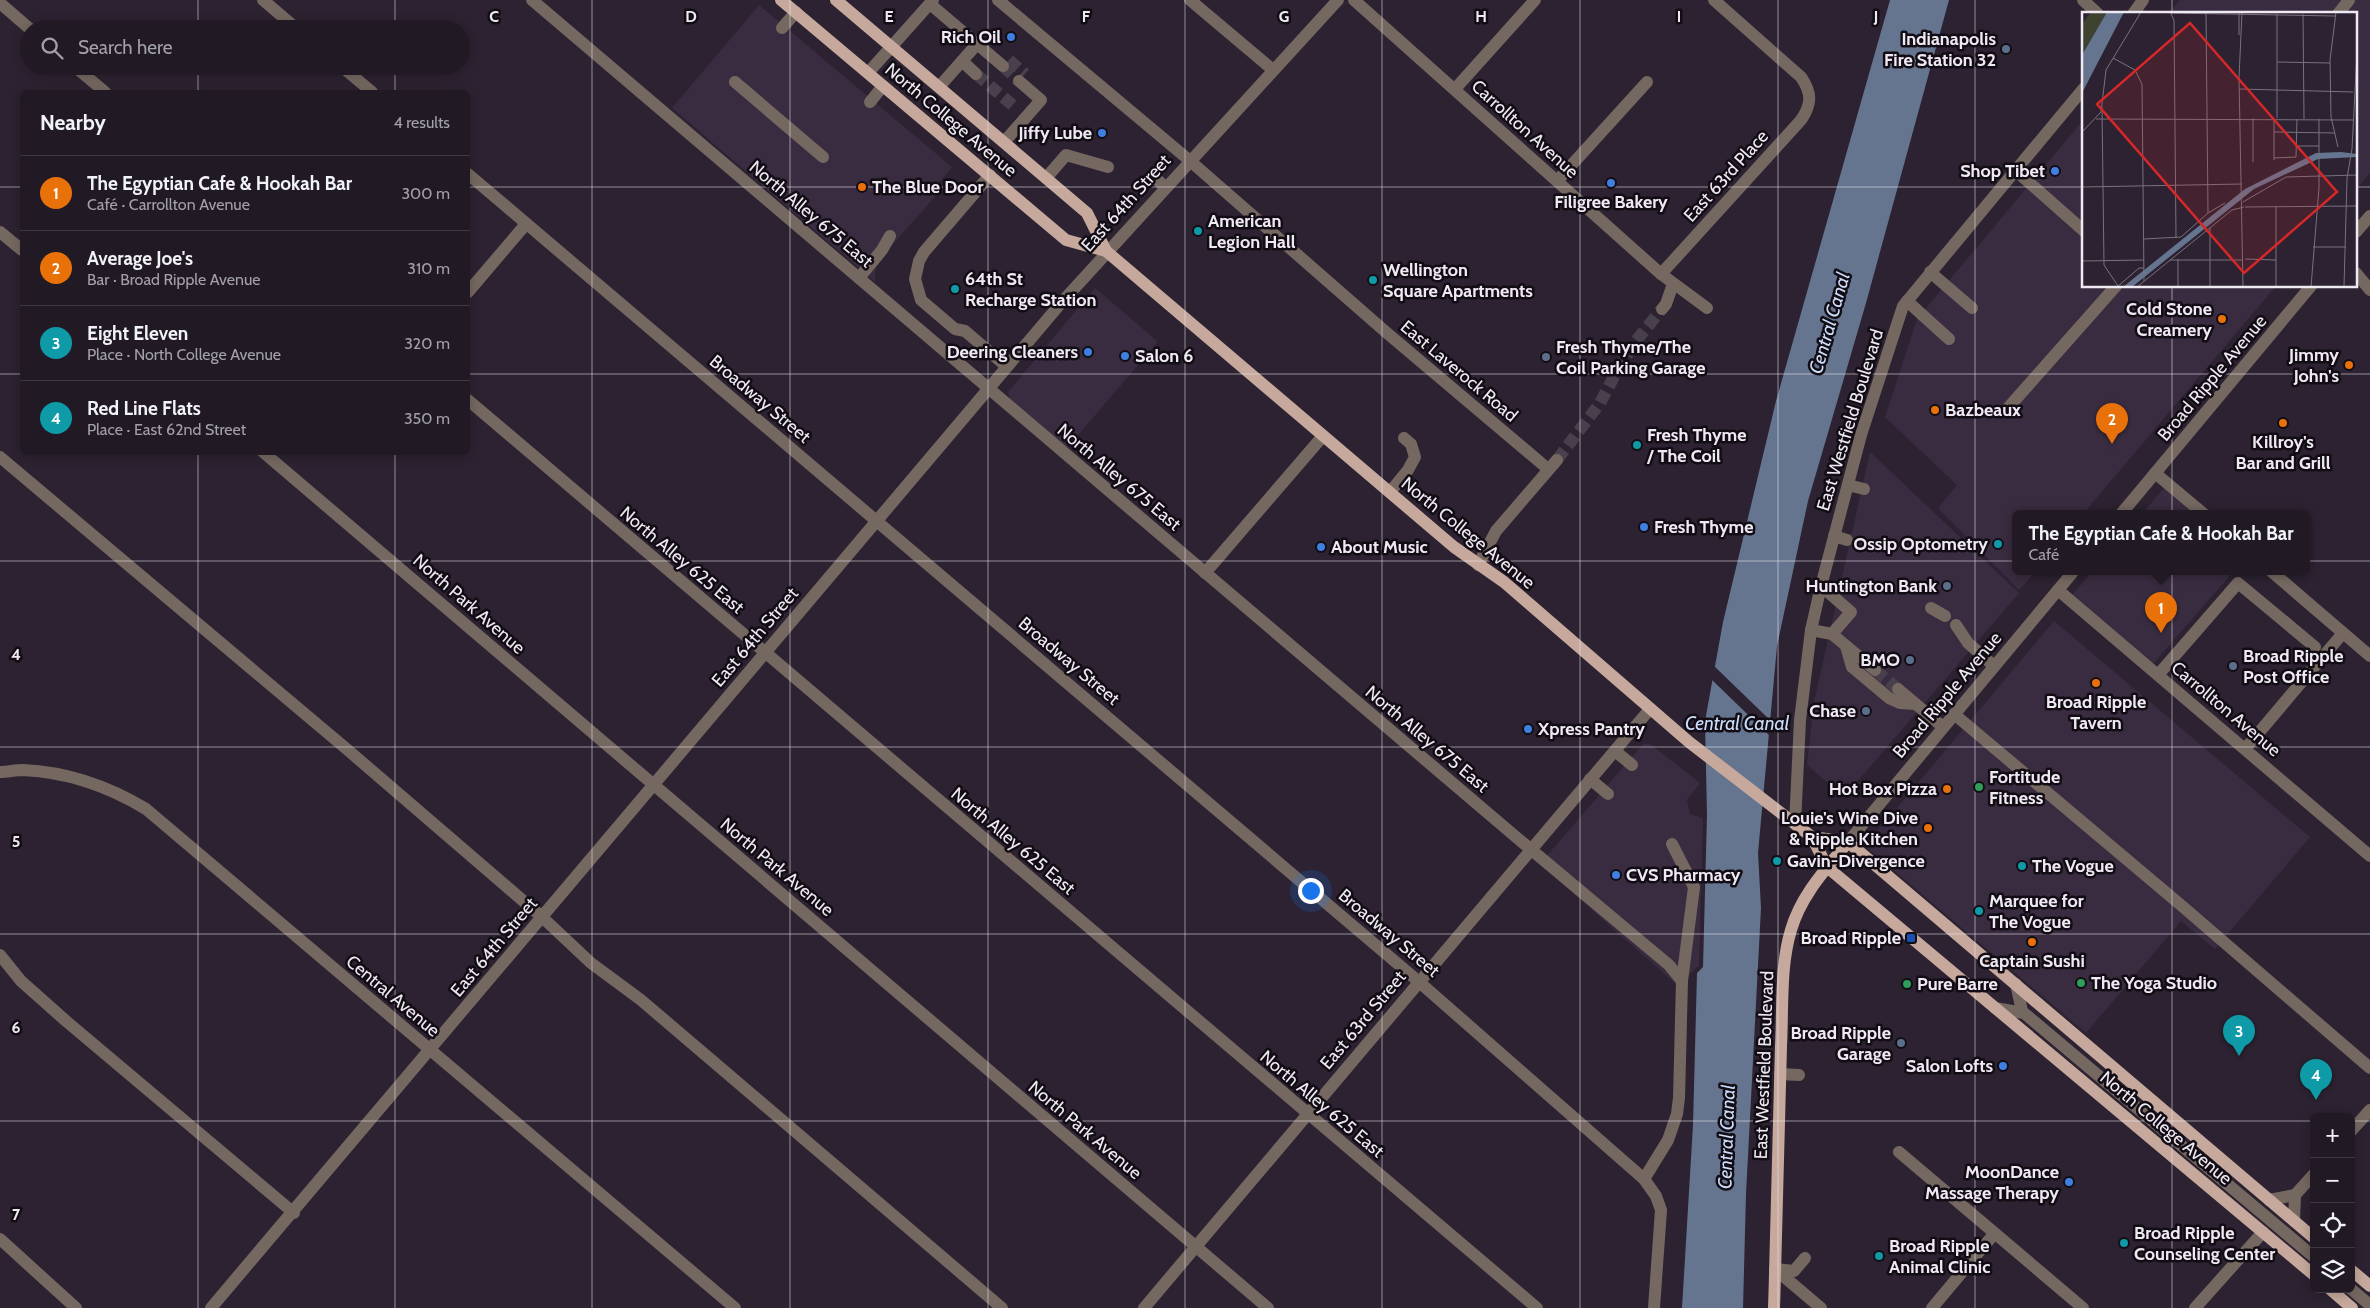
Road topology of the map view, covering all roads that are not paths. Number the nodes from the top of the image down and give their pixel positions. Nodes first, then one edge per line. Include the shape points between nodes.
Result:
1 (263, 0) edge
2 (532, 0) edge
3 (782, 0) edge
4 (836, 0) edge
5 (998, 0) edge
6 (1190, 0) edge
7 (1338, 0) edge
8 (1354, 0) edge
9 (1534, 0) edge
10 (2083, 0) edge
11 (2143, 0) edge
12 (2349, 0) edge
13 (932, 2) edge
14 (0, 3) edge
15 (1722, 3) edge
16 (796, 12) junction
17 (2096, 12) edge
18 (2134, 12) edge
19 (2340, 12) edge
20 (20, 20) edge
21 (286, 20) edge
22 (782, 28) dead end
23 (977, 44) junction
24 (891, 47) junction
25 (962, 61) junction
26 (1006, 63) tunnel mouth
27 (1273, 70) junction
28 (868, 73) junction
29 (976, 74) tunnel mouth
30 (85, 75) edge
31 (352, 75) edge
32 (1022, 77) tunnel mouth
33 (735, 82) dead end
34 (1647, 82) dead end
35 (883, 86) junction
36 (940, 88) junction
37 (1455, 89) junction
38 (103, 90) edge
39 (370, 90) edge
40 (2082, 90) edge
41 (870, 102) dead end
42 (1004, 142) junction
43 (823, 157) dead end
44 (1189, 160) junction
45 (1108, 167) dead end
46 (2015, 170) junction
47 (990, 175) junction
48 (470, 176) edge
49 (1153, 176) dead end
50 (1046, 178) junction
51 (1557, 181) junction
52 (1165, 187) junction
53 (2370, 216) edge
54 (526, 224) junction
55 (2082, 229) edge
56 (2358, 230) edge
57 (0, 232) edge
58 (890, 236) dead end
59 (20, 248) edge
60 (1106, 251) junction
61 (1930, 272) junction
62 (1661, 274) junction
63 (2358, 275) edge
64 (859, 278) junction
65 (1673, 284) junction
66 (2114, 288) edge
67 (2309, 288) edge
68 (470, 290) edge
69 (2370, 290) edge
70 (1908, 301) junction
71 (1708, 308) dead end
72 (1972, 308) dead end
73 (1662, 309) tunnel mouth
74 (1949, 339) dead end
75 (1006, 366) junction
76 (987, 388) junction
77 (470, 402) edge
78 (2008, 408) dead end
79 (1324, 436) junction
80 (1404, 438) dead end
81 (267, 455) edge
82 (0, 457) edge
83 (2155, 473) junction
84 (1848, 485) junction
85 (1864, 489) dead end
86 (1390, 492) junction
87 (2124, 510) edge
88 (2199, 510) edge
89 (876, 520) junction
90 (1834, 536) junction
91 (1847, 540) dead end
92 (1478, 565) junction
93 (1205, 573) junction
94 (2070, 575) edge
95 (2275, 575) edge
96 (1821, 586) junction
97 (2058, 590) junction
98 (1930, 608) dead end
99 (1945, 616) dead end
100 (1956, 625) dead end
101 (1811, 630) junction
102 (2343, 633) junction
103 (1832, 634) junction
104 (1846, 646) junction
105 (2316, 647) dead end
106 (764, 653) junction
107 (2370, 656) edge
108 (1994, 666) junction
109 (1875, 670) tunnel mouth
110 (2158, 674) junction
111 (1898, 689) tunnel mouth
112 (1915, 704) junction
113 (1650, 709) junction
114 (1954, 714) junction
115 (1943, 727) junction
116 (2245, 749) junction
117 (1615, 751) junction
118 (1632, 765) dead end
119 (0, 772) edge
120 (1590, 779) junction
121 (653, 784) junction
122 (1608, 794) dead end
123 (1795, 824) junction
124 (1812, 837) junction
125 (1848, 842) junction
126 (1672, 844) dead end
127 (1530, 849) junction
128 (2370, 856) edge
129 (1827, 867) junction
130 (542, 917) junction
131 (0, 955) edge
132 (1418, 981) junction
133 (1682, 981) junction
134 (2016, 984) junction
135 (1995, 1008) junction
136 (2022, 1011) junction
137 (430, 1050) junction
138 (2370, 1068) edge
139 (1780, 1074) junction
140 (1799, 1075) dead end
141 (2370, 1110) edge
142 (1307, 1114) junction
143 (2355, 1127) edge
144 (1899, 1152) dead end
145 (1644, 1179) junction
146 (2310, 1179) edge
147 (2295, 1196) junction
148 (2269, 1200) junction
149 (294, 1213) junction
150 (2294, 1221) junction
151 (2263, 1232) junction
152 (1994, 1234) junction
153 (2310, 1235) edge
154 (0, 1239) edge
155 (1195, 1246) junction
156 (2310, 1254) edge
157 (1805, 1258) dead end
158 (1775, 1269) junction
159 (1794, 1271) junction
160 (2310, 1272) edge
161 (2355, 1273) edge
162 (1794, 1286) junction
163 (2370, 1286) edge
164 (2355, 1292) edge
165 (2335, 1293) edge
166 (2370, 1305) edge
167 (77, 1308) edge
168 (211, 1308) edge
169 (735, 1308) edge
170 (1002, 1308) edge
171 (1144, 1308) edge
172 (1268, 1308) edge
173 (1537, 1308) edge
174 (1654, 1308) edge
175 (1774, 1308) edge
176 (1821, 1308) edge
177 (1932, 1308) edge
178 (2083, 1308) edge
179 (2195, 1308) edge
180 (2352, 1308) edge

1 - 21 street
2 - 64 street, North Alley 675 East
3 - 16 main road, North College Avenue
4 - 24 main road, North College Avenue
5 - 44 street, East Laverock Road
6 - 27 street
7 - 27 street, East 64th Street
8 - 37 street, Carrollton Avenue
9 - 37 street
10 - 17 street
11 - 18 street
12 - 19 street
13 - 23 street
13 - 24 street
14 - 20 street
15 - 62 street, East 63rd Place via 1800,77 1811,98 1801,120
16 - 22 street
16 - 28 main road, North College Avenue
23 - 25 street
23 - 26 street
24 - 28 street
24 - 36 main road, North College Avenue
25 - 29 street
25 - 36 street
27 - 44 street, East 64th Street
28 - 35 main road, North College Avenue
30 - 38 street
31 - 39 street
32 - 42 street via 1041,100 1021,113
33 - 43 street
34 - 51 street
35 - 41 street
35 - 47 main road, North College Avenue
36 - 42 main road, North College Avenue
37 - 51 street, Carrollton Avenue
40 - 46 street, East Westfield Boulevard
42 - 50 main road, North College Avenue
44 - 52 street, East 64th Street
44 - 92 street, East Laverock Road via 1387,333 1553,465 1496,531
45 - 50 street via 1066,155
46 - 55 street
46 - 61 street, East Westfield Boulevard
47 - 60 main road, North College Avenue via 1066,240
47 - 75 street via 924,252 915,280 921,300 954,329 965,331
48 - 54 street, Broadway Street
49 - 52 street
50 - 60 main road, North College Avenue via 1087,213
51 - 62 street, Carrollton Avenue
52 - 60 street, East 64th Street
53 - 56 street
54 - 68 street
54 - 89 street, Broadway Street
57 - 59 street
58 - 64 street
60 - 75 street, East 64th Street
60 - 79 main road, North College Avenue
61 - 70 street, East Westfield Boulevard
61 - 72 street
62 - 65 street, Carrollton Avenue
63 - 69 street
64 - 76 street, North Alley 675 East
65 - 71 street, Carrollton Avenue
65 - 73 street
66 - 78 street
67 - 83 street, Broad Ripple Avenue
70 - 74 street
70 - 84 street, East Westfield Boulevard via 1903,306 1887,351
75 - 76 street, East 64th Street
76 - 89 street, East 64th Street
76 - 93 street, North Alley 675 East
77 - 106 street, North Alley 625 East
79 - 86 main road, North College Avenue
79 - 93 street
80 - 86 street via 1411,444 1415,456
81 - 121 street, North Park Avenue
82 - 130 street
83 - 87 street, Broad Ripple Avenue
83 - 88 street
84 - 85 street
84 - 90 street, East Westfield Boulevard
86 - 92 main road, North College Avenue
89 - 106 street, East 64th Street
89 - 132 street, Broadway Street
90 - 91 street
90 - 96 street, East Westfield Boulevard
92 - 113 main road, North College Avenue via 1504,582
93 - 127 street, North Alley 675 East
94 - 97 street, Broad Ripple Avenue
95 - 102 street
96 - 101 street, East Westfield Boulevard
96 - 103 street via 1851,612
97 - 108 street, Broad Ripple Avenue
97 - 110 street, Carrollton Avenue
98 - 99 street
100 - 108 street via 1968,643
101 - 103 street
101 - 123 street, East Westfield Boulevard via 1800,720
102 - 107 street
102 - 116 street
103 - 104 street
104 - 109 street
104 - 112 street via 1852,667 1889,698
105 - 110 street via 2238,583
106 - 121 street, East 64th Street
106 - 142 street, North Alley 625 East
108 - 114 street, Broad Ripple Avenue
110 - 116 street, Carrollton Avenue
111 - 112 street
112 - 115 street
113 - 117 street, East 63rd Street
113 - 123 main road, North College Avenue
114 - 115 street, Broad Ripple Avenue
114 - 138 street
115 - 125 street, Broad Ripple Avenue
116 - 128 street, Carrollton Avenue
117 - 118 street
117 - 120 street, East 63rd Street
119 - 137 street, Central Avenue via 21,770 73,777 108,788 146,809
120 - 122 street
120 - 127 street, East 63rd Street
121 - 130 street, East 64th Street
121 - 155 street, North Park Avenue
123 - 124 main road, North College Avenue
124 - 125 main road, North College Avenue
124 - 129 main road, North College Avenue
125 - 129 main road, East Westfield Boulevard
125 - 134 main road, North College Avenue
126 - 133 street via 1694,887
127 - 132 street, East 63rd Street
127 - 133 street, North Alley 675 East via 1669,965
129 - 135 main road, North College Avenue
129 - 139 main road, East Westfield Boulevard via 1812,885 1791,929 1785,961
130 - 137 street, East 64th Street
130 - 170 street via 591,963 641,1000
131 - 149 street via 21,981 66,1021
132 - 142 street, East 63rd Street
132 - 145 street, Broadway Street
133 - 145 street via 1677,1114 1668,1140
134 - 136 street
134 - 148 main road, North College Avenue
135 - 136 street
135 - 151 main road, North College Avenue
136 - 156 street, North College Avenue
137 - 149 street, East 64th Street
137 - 169 street, Central Avenue
139 - 140 street
139 - 158 main road, East Westfield Boulevard
141 - 143 street
142 - 155 street, East 63rd Street
142 - 173 street, North Alley 625 East
144 - 152 street
145 - 174 street via 1656,1196 1660,1210
146 - 147 street
147 - 148 street
147 - 150 street
148 - 150 main road, North College Avenue
149 - 168 street, East 64th Street
150 - 153 main road, North College Avenue
151 - 160 main road, North College Avenue
151 - 179 street
152 - 177 street
152 - 178 street
154 - 167 street
155 - 171 street, East 63rd Street
155 - 172 street, North Park Avenue
157 - 159 street
158 - 159 street
158 - 162 street
158 - 175 main road, East Westfield Boulevard
159 - 162 street
161 - 163 main road
162 - 176 street
164 - 166 street
165 - 180 main road

